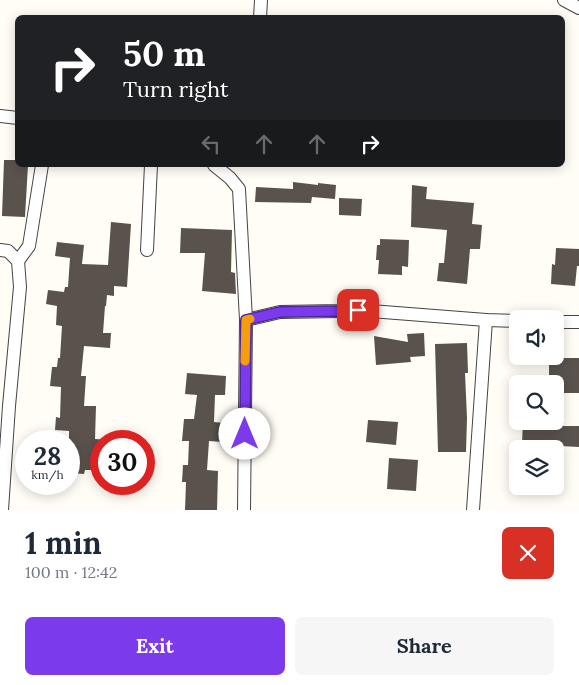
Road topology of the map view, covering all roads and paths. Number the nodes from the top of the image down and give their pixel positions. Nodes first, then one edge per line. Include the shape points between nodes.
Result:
1 (261, 0) edge
2 (564, 0) edge
3 (579, 8) edge
4 (260, 15) edge
5 (0, 116) edge
6 (15, 118) edge
7 (42, 167) edge
8 (151, 167) edge
9 (216, 167) edge
10 (0, 250) edge
11 (147, 250) dead end
12 (18, 261) junction
13 (246, 320) junction
14 (486, 320) junction
15 (509, 321) edge
16 (564, 322) edge
17 (579, 322) edge
18 (1, 504) edge
19 (244, 510) edge
20 (473, 510) edge

1 - 4 street
2 - 3 street
5 - 6 street
7 - 12 street via 29,246
8 - 11 street
9 - 13 street via 239,190
10 - 12 street via 8,251
12 - 18 street via 20,287
13 - 14 street via 280,312 358,310
13 - 19 street
14 - 15 street
14 - 20 street
16 - 17 street

